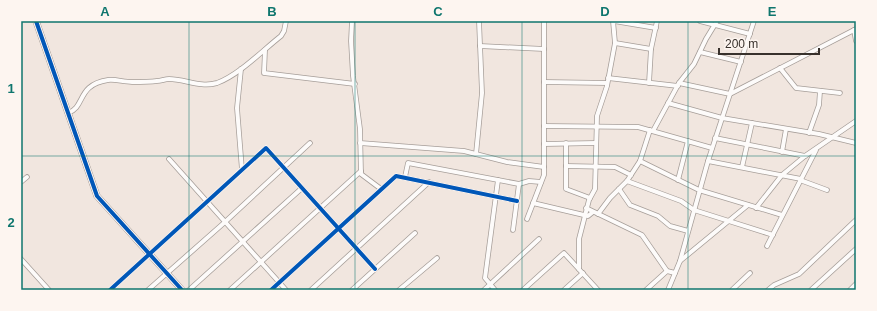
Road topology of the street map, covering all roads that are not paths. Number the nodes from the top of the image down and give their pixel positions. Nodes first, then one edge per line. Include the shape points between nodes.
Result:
1 (36, 21) edge
2 (286, 21) edge
3 (352, 21) edge
4 (479, 21) edge
5 (544, 21) edge
6 (613, 21) edge
7 (657, 21) edge
8 (700, 21) edge
9 (717, 21) edge
10 (754, 21) edge
11 (714, 25) junction
12 (656, 28) junction
13 (855, 30) edge
14 (750, 34) junction
15 (856, 41) edge
16 (615, 43) junction
17 (480, 46) junction
18 (544, 49) junction
19 (652, 49) junction
20 (265, 50) junction
21 (700, 52) junction
22 (741, 62) junction
23 (780, 68) junction
24 (240, 69) junction
25 (608, 78) junction
26 (544, 82) junction
27 (649, 82) junction
28 (608, 83) junction
29 (355, 84) junction
30 (678, 84) junction
31 (820, 91) junction
32 (840, 93) dead end
33 (730, 94) junction
34 (668, 104) junction
35 (68, 114) junction
36 (722, 118) junction
37 (856, 121) edge
38 (752, 123) junction
39 (544, 126) junction
40 (597, 126) junction
41 (786, 129) junction
42 (651, 131) junction
43 (810, 133) junction
44 (832, 137) junction
45 (715, 138) junction
46 (688, 141) junction
47 (310, 143) dead end
48 (360, 143) junction
49 (596, 143) junction
50 (856, 143) edge
51 (544, 144) junction
52 (566, 144) junction
53 (747, 145) junction
54 (712, 148) junction
55 (816, 148) junction
56 (782, 152) junction
57 (476, 154) junction
58 (805, 156) junction
59 (168, 159) dead end
60 (640, 161) junction
61 (708, 161) junction
62 (566, 166) junction
63 (596, 166) junction
64 (283, 167) junction
65 (544, 167) junction
66 (742, 167) junction
67 (242, 170) junction
68 (360, 171) junction
69 (631, 175) junction
70 (782, 175) junction
71 (27, 177) dead end
72 (406, 177) junction
73 (801, 179) junction
74 (498, 180) junction
75 (678, 180) junction
76 (628, 181) junction
77 (21, 182) edge
78 (429, 182) junction
79 (541, 182) junction
80 (519, 184) junction
81 (302, 188) junction
82 (381, 189) junction
83 (619, 189) junction
84 (700, 190) junction
85 (826, 190) dead end
86 (496, 196) junction
87 (590, 198) junction
88 (517, 201) junction
89 (207, 202) junction
90 (533, 203) junction
91 (748, 205) junction
92 (320, 208) junction
93 (586, 208) junction
94 (756, 208) junction
95 (694, 210) junction
96 (593, 212) junction
97 (598, 214) junction
98 (584, 216) junction
99 (782, 216) junction
100 (528, 218) dead end
101 (856, 220) edge
102 (729, 221) junction
103 (225, 222) junction
104 (338, 228) junction
105 (513, 230) dead end
106 (415, 232) dead end
107 (688, 232) junction
108 (772, 235) junction
109 (539, 239) dead end
110 (243, 242) junction
111 (767, 246) dead end
112 (356, 248) junction
113 (856, 249) edge
114 (149, 254) junction
115 (437, 258) dead end
116 (21, 259) edge
117 (680, 261) junction
118 (261, 262) junction
119 (375, 269) junction
120 (581, 271) junction
121 (667, 271) junction
122 (167, 273) junction
123 (675, 273) junction
124 (750, 273) dead end
125 (279, 282) junction
126 (490, 284) junction
127 (856, 284) edge
128 (49, 290) edge
129 (110, 290) edge
130 (148, 290) edge
131 (182, 290) edge
132 (190, 290) edge
133 (230, 290) edge
134 (271, 290) edge
135 (286, 290) edge
136 (311, 290) edge
137 (352, 290) edge
138 (399, 290) edge
139 (484, 290) edge
140 (496, 290) edge
141 (523, 290) edge
142 (564, 290) edge
143 (598, 290) edge
144 (646, 290) edge
145 (668, 290) edge
146 (732, 290) edge
147 (768, 290) edge
148 (811, 290) edge
149 (850, 290) edge

1 - 35 street
2 - 20 street via 281,36
3 - 29 street
4 - 17 street
5 - 18 street
6 - 12 street
6 - 16 street
7 - 12 street
8 - 11 street
9 - 11 street
10 - 14 street
11 - 14 street
11 - 21 street
12 - 19 street
13 - 15 street
13 - 23 street
14 - 22 street
16 - 19 street
16 - 25 street
17 - 18 street
17 - 57 street via 482,93
18 - 26 street
19 - 27 street
20 - 24 street
20 - 29 street via 264,72
21 - 22 street
21 - 30 street
22 - 33 street
23 - 31 street via 796,88
23 - 33 street
24 - 35 street via 217,83 202,85 168,79 130,82 108,80 92,84 74,112
24 - 67 street via 237,108
25 - 27 street
25 - 28 street
26 - 28 street
26 - 39 street
27 - 30 street
28 - 40 street via 597,116
29 - 48 street
30 - 33 street
30 - 34 street
31 - 32 street
31 - 43 street via 819,105
33 - 36 street
34 - 36 street
34 - 42 street
35 - 114 street via 97,196
36 - 38 street
36 - 45 street
37 - 44 street
38 - 41 street
38 - 53 street
39 - 40 street
39 - 51 street
40 - 42 street via 638,127
40 - 49 street
41 - 43 street
41 - 56 street
42 - 46 street
42 - 60 street
43 - 44 street
44 - 50 street
44 - 55 street
45 - 53 street
45 - 54 street
46 - 54 street
46 - 75 street
47 - 64 street
48 - 57 street
48 - 68 street
49 - 52 street
49 - 63 street
51 - 52 street
51 - 65 street
52 - 62 street
53 - 56 street
53 - 66 street
54 - 61 street
55 - 58 street
55 - 73 street
56 - 58 street
57 - 65 street via 507,162
58 - 70 street
59 - 89 street
60 - 69 street
60 - 75 street
61 - 66 street
61 - 84 street
62 - 63 street
62 - 87 street via 566,189
63 - 69 street via 614,167
63 - 87 street via 595,189
64 - 67 street via 266,148
64 - 81 street
64 - 103 street
65 - 79 street
66 - 70 street
67 - 89 street
68 - 82 street
68 - 92 street
69 - 76 street
70 - 73 street
70 - 94 street
71 - 77 street
72 - 74 street via 408,163
72 - 78 street
72 - 82 street via 396,176
73 - 85 street
73 - 99 street
74 - 80 street
74 - 86 street
75 - 84 street
76 - 83 street
76 - 95 street via 675,198
78 - 86 street
78 - 112 street
79 - 80 street via 529,181
79 - 90 street
80 - 88 street
81 - 92 street
81 - 110 street
82 - 104 street
83 - 97 street
83 - 107 street via 630,205 658,216 670,226
84 - 91 street
84 - 95 street
86 - 88 street
86 - 126 street via 485,278
87 - 93 street
88 - 105 street
89 - 103 street
89 - 114 street
90 - 98 street
90 - 100 street
91 - 94 street
91 - 102 street
92 - 104 street
92 - 118 street
93 - 96 street
93 - 98 street
94 - 99 street
95 - 102 street
95 - 107 street
96 - 97 street
96 - 98 street
97 - 121 street via 642,235
98 - 120 street via 579,239
99 - 108 street
101 - 147 street via 799,274
102 - 108 street
102 - 117 street
103 - 110 street
103 - 122 street
104 - 112 street
104 - 125 street
106 - 119 street
107 - 117 street
108 - 111 street
109 - 126 street
110 - 118 street
110 - 132 street
112 - 119 street
112 - 136 street
113 - 148 street
114 - 122 street
114 - 129 street
115 - 138 street
116 - 128 street
117 - 123 street
118 - 125 street
118 - 133 street
119 - 137 street
120 - 141 street via 564,252
120 - 142 street
120 - 143 street
121 - 123 street
121 - 144 street
122 - 130 street
122 - 131 street
123 - 145 street
124 - 146 street
125 - 134 street
125 - 135 street
126 - 139 street
126 - 140 street
127 - 149 street

